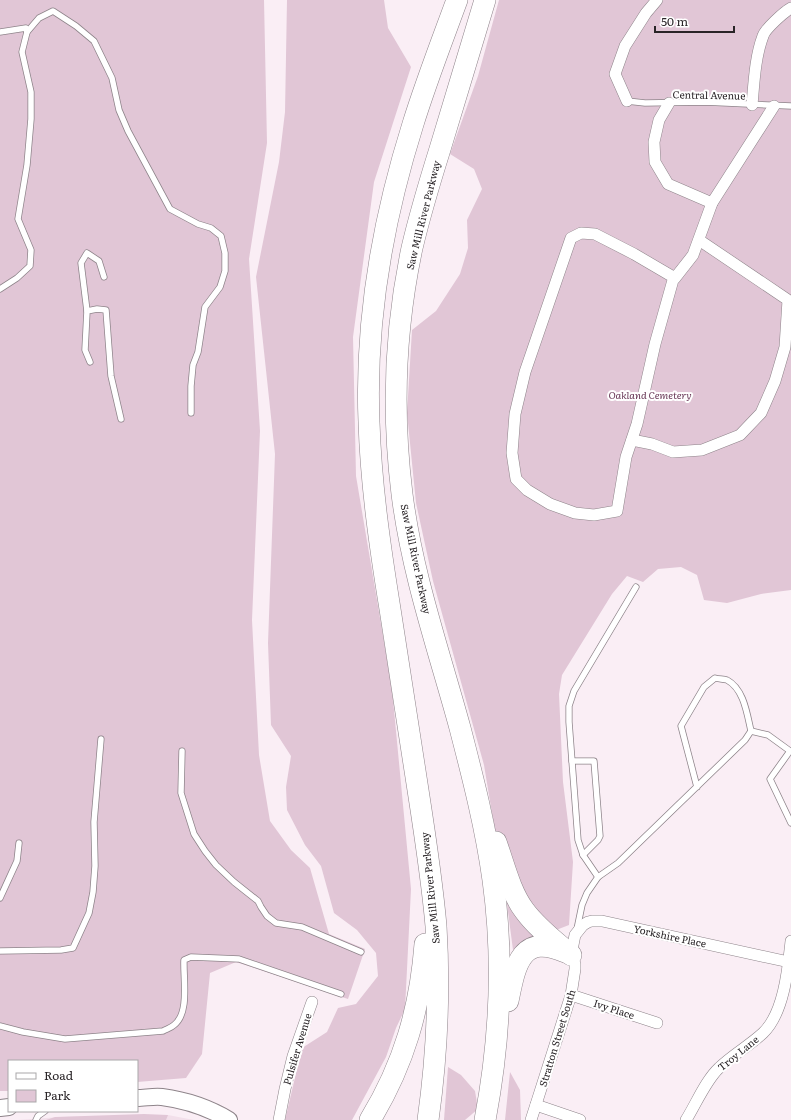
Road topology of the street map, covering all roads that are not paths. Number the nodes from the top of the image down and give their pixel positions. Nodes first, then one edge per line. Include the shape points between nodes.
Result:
1 (457, 0) edge
2 (485, 0) edge
3 (657, 0) edge
4 (791, 8) edge
5 (0, 32) edge
6 (27, 32) junction
7 (626, 101) joint
8 (669, 103) junction
9 (752, 105) junction
10 (774, 106) junction
11 (791, 106) edge
12 (712, 203) junction
13 (699, 240) junction
14 (104, 277) dead end
15 (675, 278) junction
16 (0, 289) edge
17 (87, 310) junction
18 (90, 362) dead end
19 (192, 413) dead end
20 (121, 418) dead end
21 (632, 440) junction
22 (636, 587) dead end
23 (751, 731) junction
24 (101, 739) dead end
25 (790, 750) edge
26 (182, 751) dead end
27 (572, 761) junction
28 (470, 766) junction
29 (697, 787) junction
30 (791, 823) edge
31 (19, 842) dead end
32 (584, 855) junction
33 (430, 869) junction
34 (598, 877) junction
35 (0, 898) edge
36 (576, 935) junction
37 (791, 941) edge
38 (0, 951) edge
39 (361, 952) dead end
40 (571, 955) junction
41 (789, 962) junction
42 (341, 994) dead end
43 (571, 995) junction
44 (312, 1002) dead end
45 (657, 1023) dead end
46 (0, 1026) edge
47 (494, 1066) junction
48 (138, 1098) edge
49 (536, 1105) junction
50 (44, 1112) edge
51 (687, 1119) edge
52 (36, 1120) edge
53 (229, 1120) edge
54 (279, 1120) edge
55 (370, 1120) edge
56 (428, 1120) edge
57 (485, 1120) edge
58 (531, 1120) edge
59 (580, 1120) edge

1 - 33 highway, Saw Mill River Parkway via 413,123 394,195 378,276 370,344 370,442 374,502
2 - 28 highway, Saw Mill River Parkway via 412,249 402,307 397,381 398,457 408,533
3 - 7 street via 626,46 615,74
4 - 9 street via 763,35 756,65
5 - 6 lane via 26,28
6 - 16 lane via 22,52 31,92 30,119 18,219 31,250 30,266
6 - 19 lane via 39,18 53,11 94,41 112,78 119,110 128,131 170,209 211,228 221,236 225,253 225,271 220,286 205,307 190,386
7 - 8 lane, Central Avenue
8 - 9 lane, Central Avenue
8 - 12 street via 659,120 654,142 655,162 668,184
9 - 10 lane, Central Avenue
10 - 11 lane, Central Avenue
10 - 12 street
12 - 13 street
13 - 15 street via 694,256
13 - 21 street via 788,300 785,347 775,381 761,413 740,435 733,438 702,450 672,452
14 - 17 lane via 98,261 87,253 81,263
15 - 21 street via 655,344
15 - 21 street via 595,234 581,233 571,238 525,372 515,414 512,453 516,479 527,490 550,504 575,513 594,515 616,511 626,457
17 - 18 lane via 85,350
17 - 20 lane via 106,310 111,376
22 - 27 lane via 574,691 569,706
23 - 25 lane via 768,735
23 - 29 lane
23 - 29 lane via 739,691 727,680 715,678 704,687 681,726
24 - 38 lane via 94,822 93,892 89,913 73,948
25 - 30 lane via 770,779
26 - 39 lane via 181,793 194,834 216,865 258,901 267,916 276,923 302,927
27 - 32 lane via 578,840
27 - 32 lane via 594,761 600,836
28 - 40 highway via 519,902 538,927
28 - 47 highway, Saw Mill River Parkway via 487,842 498,936 498,1014
29 - 34 lane via 618,864
31 - 35 lane via 17,862
32 - 34 lane
33 - 55 highway via 423,967 416,1010 407,1044 395,1074
33 - 56 highway, Saw Mill River Parkway via 436,926 437,989 435,1058
34 - 36 lane via 582,905
36 - 40 street
36 - 41 street, Yorkshire Place via 588,922 602,921
37 - 41 street, Troy Lane
40 - 43 street, Stratton Street South via 575,969
40 - 47 highway via 556,948 542,946 526,952 520,959 514,974
41 - 51 street, Troy Lane via 777,1012 764,1033 718,1068
42 - 46 lane via 239,959 191,957 184,960 182,1015 174,1025 163,1031 65,1039
43 - 45 street, Ivy Place
43 - 49 street, Stratton Street South
44 - 54 street, Pulsifer Avenue via 293,1056
47 - 57 highway, Saw Mill River Parkway
48 - 53 street via 160,1097 178,1100 207,1109
49 - 58 street, Stratton Street South
49 - 59 street
50 - 52 lane

